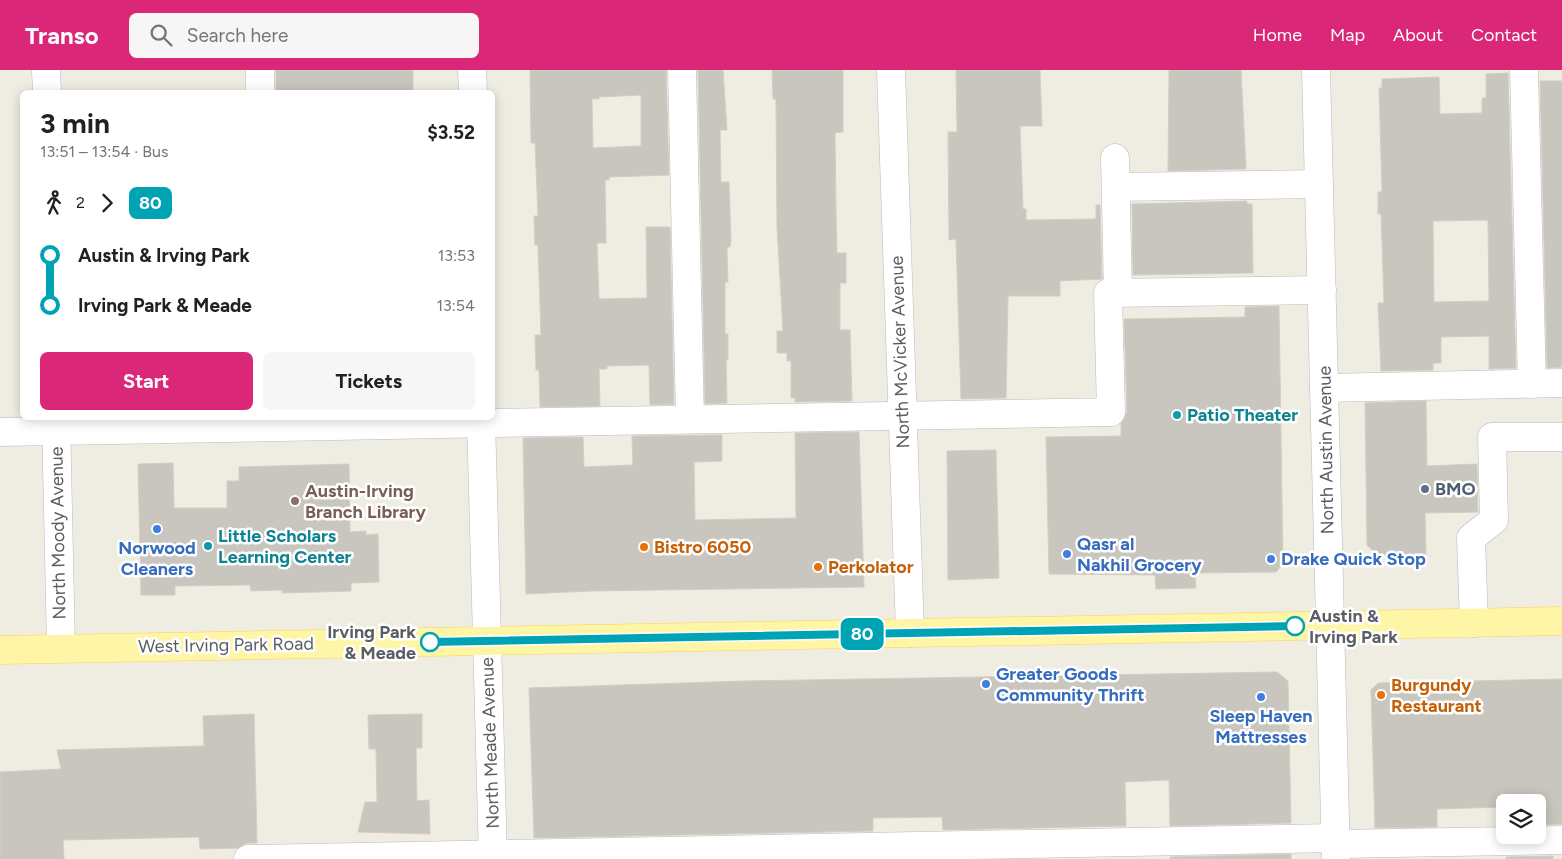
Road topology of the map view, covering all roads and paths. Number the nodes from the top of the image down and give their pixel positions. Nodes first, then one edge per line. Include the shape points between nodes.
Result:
1 (46, 70) edge
2 (260, 70) edge
3 (472, 70) edge
4 (682, 70) edge
5 (891, 70) edge
6 (1316, 70) edge
7 (1524, 70) edge
8 (47, 90) edge
9 (260, 90) edge
10 (473, 90) edge
11 (1115, 158) dead end
12 (1319, 184) junction
13 (1116, 187) junction
14 (1322, 290) junction
15 (1118, 293) junction
16 (1562, 383) edge
17 (1532, 384) junction
18 (1324, 388) junction
19 (902, 416) junction
20 (690, 420) junction
21 (481, 421) edge
22 (268, 422) edge
23 (56, 424) edge
24 (0, 432) edge
25 (1562, 437) edge
26 (1562, 622) edge
27 (1474, 623) junction
28 (1330, 625) junction
29 (910, 633) junction
30 (487, 640) junction
31 (61, 648) junction
32 (0, 650) edge
33 (1562, 840) edge
34 (1336, 847) edge
35 (493, 857) edge
36 (248, 859) edge

1 - 8 street
2 - 9 street
3 - 10 street
4 - 20 street
5 - 19 street, North McVicker Avenue
6 - 12 street, North Austin Avenue
7 - 17 street
11 - 13 street
12 - 13 street
12 - 14 street, North Austin Avenue
13 - 15 street
14 - 15 street
14 - 18 street, North Austin Avenue
15 - 19 street via 1108,293 1111,412
16 - 17 street
17 - 18 street
18 - 28 street, North Austin Avenue
19 - 20 street
19 - 29 street, North McVicker Avenue
20 - 21 street
21 - 22 street
21 - 30 street, North Meade Avenue
22 - 23 street
23 - 24 street
23 - 31 street, North Moody Avenue
25 - 27 street via 1492,437 1494,520 1471,538
26 - 27 main road, West Irving Park Road
27 - 28 main road, West Irving Park Road
28 - 29 main road, West Irving Park Road
28 - 34 street, North Austin Avenue
29 - 30 main road, West Irving Park Road
30 - 31 main road, West Irving Park Road
30 - 35 street, North Meade Avenue
31 - 32 main road, West Irving Park Road
33 - 34 street
34 - 35 street
35 - 36 street

